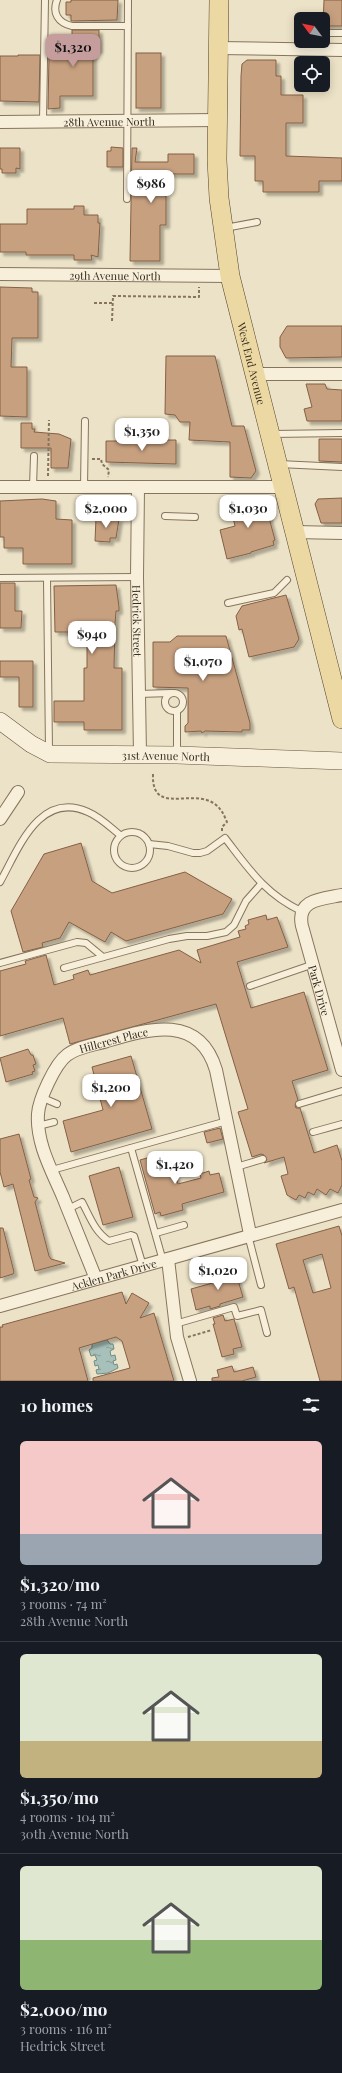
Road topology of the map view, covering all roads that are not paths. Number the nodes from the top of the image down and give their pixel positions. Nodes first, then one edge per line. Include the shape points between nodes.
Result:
1 (56, 0) edge
2 (128, 0) edge
3 (219, 0) edge
4 (45, 2) edge
5 (55, 11) junction
6 (128, 26) junction
7 (330, 33) edge
8 (342, 34) edge
9 (218, 48) junction
10 (342, 50) edge
11 (128, 120) junction
12 (217, 120) junction
13 (43, 121) junction
14 (0, 122) edge
15 (127, 199) dead end
16 (257, 222) dead end
17 (223, 228) junction
18 (0, 274) edge
19 (230, 276) junction
20 (254, 374) junction
21 (342, 374) edge
22 (85, 421) dead end
23 (342, 433) edge
24 (269, 434) junction
25 (34, 456) dead end
26 (278, 464) junction
27 (342, 467) edge
28 (0, 486) edge
29 (33, 487) junction
30 (84, 487) junction
31 (284, 487) junction
32 (138, 488) junction
33 (165, 516) dead end
34 (195, 517) dead end
35 (295, 532) junction
36 (342, 533) edge
37 (137, 577) junction
38 (0, 578) edge
39 (47, 579) junction
40 (287, 580) dead end
41 (228, 603) dead end
42 (175, 693) junction
43 (139, 694) junction
44 (340, 700) edge
45 (177, 711) junction
46 (342, 719) edge
47 (0, 721) edge
48 (50, 754) junction
49 (140, 754) junction
50 (177, 755) junction
51 (342, 761) edge
52 (18, 792) dead end
53 (0, 819) edge
54 (120, 835) junction
55 (149, 844) junction
56 (0, 882) edge
57 (261, 884) junction
58 (342, 895) edge
59 (301, 911) junction
60 (103, 957) junction
61 (0, 963) edge
62 (314, 964) junction
63 (64, 968) dead end
64 (250, 986) dead end
65 (342, 1067) edge
66 (342, 1091) edge
67 (43, 1098) junction
68 (57, 1104) dead end
69 (299, 1104) dead end
70 (227, 1121) junction
71 (54, 1122) dead end
72 (342, 1124) edge
73 (38, 1126) junction
74 (313, 1132) dead end
75 (131, 1148) junction
76 (263, 1159) dead end
77 (236, 1167) junction
78 (52, 1170) junction
79 (68, 1209) junction
80 (342, 1210) edge
81 (184, 1225) dead end
82 (156, 1233) junction
83 (249, 1235) junction
84 (166, 1260) junction
85 (143, 1266) junction
86 (96, 1279) junction
87 (261, 1284) dead end
88 (0, 1306) edge
89 (175, 1324) junction
90 (267, 1333) dead end
91 (190, 1381) edge

1 - 5 lane
2 - 6 lane
3 - 9 main road, West End Avenue
4 - 5 lane
4 - 13 lane
5 - 6 lane via 60,21 72,26
6 - 11 lane
7 - 8 lane
9 - 10 street
9 - 12 main road, West End Avenue
11 - 12 street, 28th Avenue North
11 - 13 street, 28th Avenue North
11 - 15 lane
12 - 17 main road, West End Avenue
13 - 14 street, 28th Avenue North
16 - 17 lane
17 - 19 main road, West End Avenue
18 - 19 street, 29th Avenue North
19 - 20 main road, West End Avenue
20 - 21 street
20 - 24 main road, West End Avenue
22 - 30 lane
23 - 24 lane
24 - 26 main road, West End Avenue
25 - 29 lane
26 - 27 lane
26 - 31 main road, West End Avenue
28 - 29 street
29 - 30 street
30 - 32 street
31 - 32 street
31 - 35 main road, West End Avenue
32 - 37 street, Hedrick Street
33 - 34 lane
35 - 36 street
35 - 44 main road, West End Avenue
37 - 39 lane
37 - 43 street, Hedrick Street
38 - 39 lane
39 - 48 lane
40 - 41 lane via 274,593
42 - 43 lane
42 - 45 lane via 180,696 182,702
42 - 45 lane via 167,696 165,704 169,710
43 - 49 street, Hedrick Street
44 - 46 main road, West End Avenue
45 - 50 lane
47 - 48 main road
48 - 49 main road, 31st Avenue North
49 - 50 main road, 31st Avenue North
50 - 51 main road, 31st Avenue North
52 - 53 street
54 - 55 lane via 126,832 138,833 144,836
54 - 55 lane via 113,852 118,863 128,868 145,863 150,852
54 - 56 lane via 87,811 70,808 56,810 30,828
55 - 57 lane via 200,853 225,838
57 - 59 lane via 280,900
57 - 60 lane via 246,901 237,921 229,930 207,936 174,938
58 - 59 street via 311,902
59 - 62 street, Park Drive via 301,922
60 - 61 lane via 86,943 77,942
60 - 63 lane
62 - 64 lane
62 - 65 street, Park Drive
66 - 69 lane
67 - 68 lane
67 - 70 street, Hillcrest Place via 57,1067 72,1051 145,1031 169,1029 195,1039 210,1055 216,1070
67 - 73 street, Hillcrest Place via 38,1112
70 - 75 lane
70 - 77 street, Hillcrest Place
71 - 73 lane
72 - 74 lane
73 - 78 street, Hillcrest Place
75 - 78 lane
75 - 82 lane
76 - 77 lane
77 - 83 street, Hillcrest Place
78 - 79 street, Hillcrest Place
79 - 85 lane via 82,1202 95,1227 102,1237 109,1241 134,1236
79 - 86 street, Hillcrest Place
80 - 83 street, Acklen Park Drive
81 - 82 lane
82 - 84 lane
83 - 84 street, Acklen Park Drive
83 - 87 lane
84 - 85 street, Acklen Park Drive
84 - 89 street
85 - 86 street, Acklen Park Drive
86 - 88 street, Acklen Park Drive
89 - 90 lane via 234,1307 237,1316 261,1310
89 - 91 street

